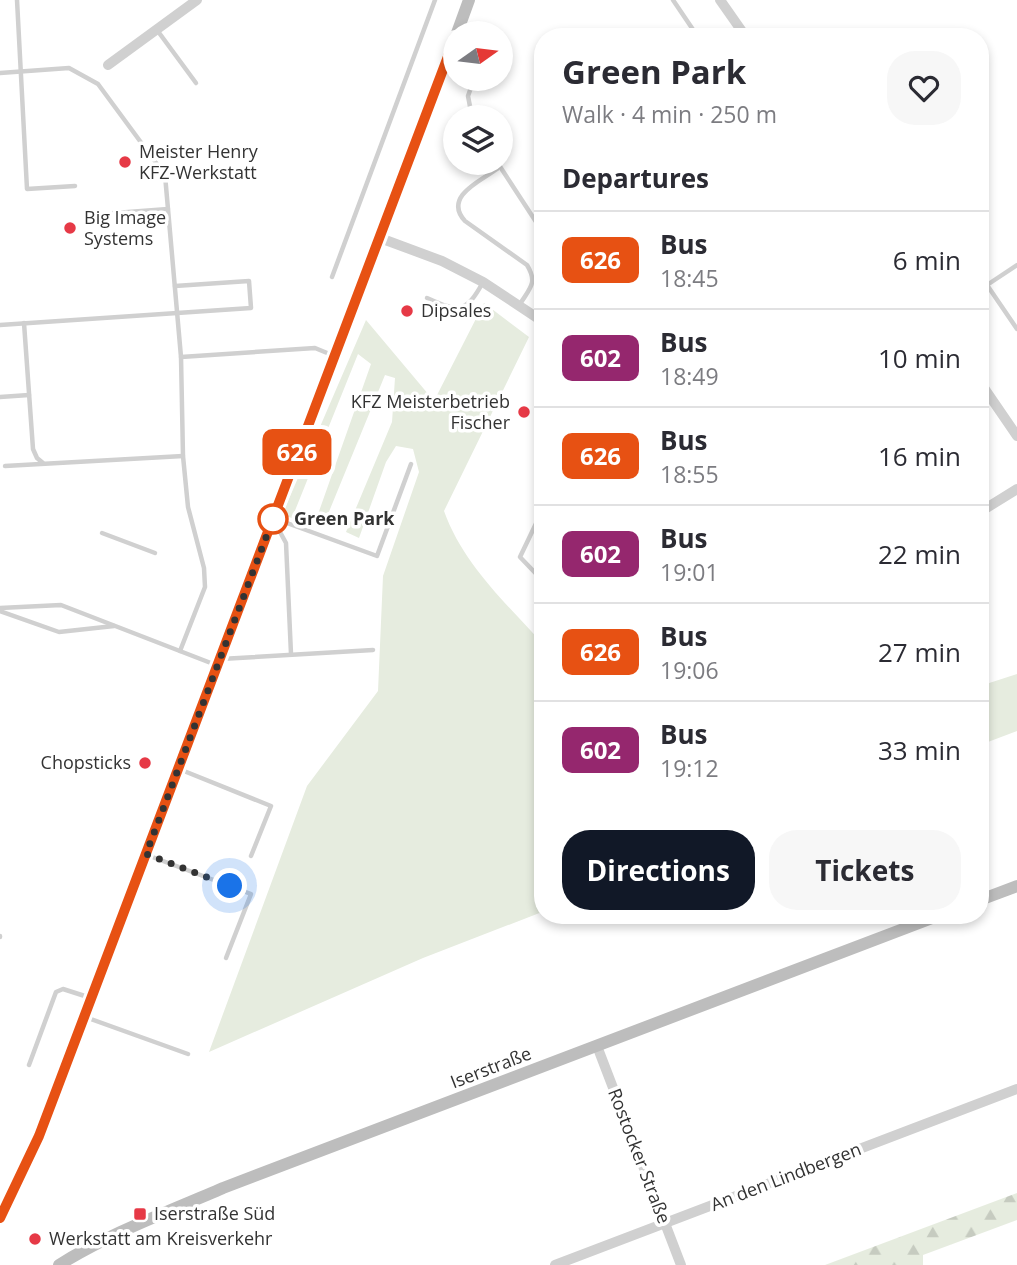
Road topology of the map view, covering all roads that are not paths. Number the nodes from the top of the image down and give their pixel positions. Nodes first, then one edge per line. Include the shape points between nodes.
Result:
1 (17, 0) edge
2 (197, 0) edge
3 (435, 0) edge
4 (469, 0) edge
5 (673, 0) edge
6 (720, 0) edge
7 (461, 21) edge
8 (692, 28) edge
9 (740, 28) edge
10 (157, 29) junction
11 (108, 65) dead end
12 (443, 70) edge
13 (21, 71) junction
14 (0, 73) edge
15 (196, 83) dead end
16 (485, 175) edge
17 (506, 175) edge
18 (75, 186) dead end
19 (168, 209) junction
20 (88, 215) dead end
21 (534, 219) edge
22 (380, 238) junction
23 (1017, 265) edge
24 (332, 277) dead end
25 (484, 282) junction
26 (989, 284) edge
27 (175, 286) junction
28 (989, 288) edge
29 (427, 298) dead end
30 (519, 305) junction
31 (177, 313) junction
32 (534, 315) edge
33 (24, 323) junction
34 (0, 325) edge
35 (1017, 329) edge
36 (333, 356) junction
37 (181, 357) junction
38 (29, 395) junction
39 (989, 395) edge
40 (0, 397) edge
41 (1017, 436) edge
42 (183, 456) junction
43 (44, 464) junction
44 (411, 464) dead end
45 (5, 466) dead end
46 (1017, 489) edge
47 (989, 506) edge
48 (273, 518) junction
49 (534, 528) edge
50 (102, 533) dead end
51 (155, 553) dead end
52 (534, 572) edge
53 (0, 610) edge
54 (114, 626) junction
55 (373, 650) dead end
56 (180, 651) junction
57 (291, 654) junction
58 (219, 662) junction
59 (178, 769) junction
60 (146, 854) junction
61 (251, 856) dead end
62 (1017, 886) edge
63 (989, 897) edge
64 (916, 924) edge
65 (226, 958) dead end
66 (92, 999) junction
67 (85, 1017) junction
68 (597, 1046) junction
69 (188, 1054) dead end
70 (29, 1065) dead end
71 (1017, 1089) edge
72 (0, 1218) edge
73 (664, 1223) junction
74 (59, 1265) edge
75 (555, 1265) edge
76 (681, 1265) edge

1 - 13 lane
2 - 10 street
3 - 24 lane
4 - 7 street
5 - 8 lane
6 - 9 street
10 - 11 street
10 - 15 lane
12 - 22 street
13 - 14 lane
13 - 18 lane via 27,189
13 - 19 lane via 69,68 98,84 165,175
16 - 30 lane via 458,199 459,214 527,265 533,283
17 - 21 lane
19 - 20 lane
19 - 27 lane
22 - 25 street
22 - 36 street
23 - 26 lane
25 - 29 lane via 465,307 451,309
25 - 30 street
27 - 31 lane
27 - 31 lane via 249,281 251,308
28 - 35 lane
30 - 32 street
31 - 33 lane
31 - 37 lane
33 - 34 lane
33 - 38 lane
36 - 37 lane via 315,348
36 - 48 street
37 - 42 lane
38 - 40 lane
38 - 43 lane via 33,449
39 - 41 street
42 - 43 lane
42 - 56 lane via 188,507 205,587
43 - 45 lane
44 - 48 lane via 377,556
46 - 47 street
48 - 57 lane via 286,543
48 - 58 street
49 - 52 lane via 520,557
50 - 51 lane
53 - 54 lane via 61,605
53 - 54 lane via 59,632
54 - 56 lane
55 - 57 lane
56 - 58 lane
57 - 58 lane
58 - 59 street
59 - 60 street
59 - 61 lane via 271,806
60 - 65 lane via 251,894
60 - 66 street
62 - 63 street
64 - 68 street, Iserstraße
66 - 67 street
66 - 70 lane via 63,989 56,992
67 - 69 lane
67 - 72 street
68 - 73 street, Rostocker Straße
68 - 74 street, Iserstraße via 223,1188
71 - 73 street, An den Lindbergen
73 - 75 street, An den Lindbergen
73 - 76 street, Rostocker Straße

